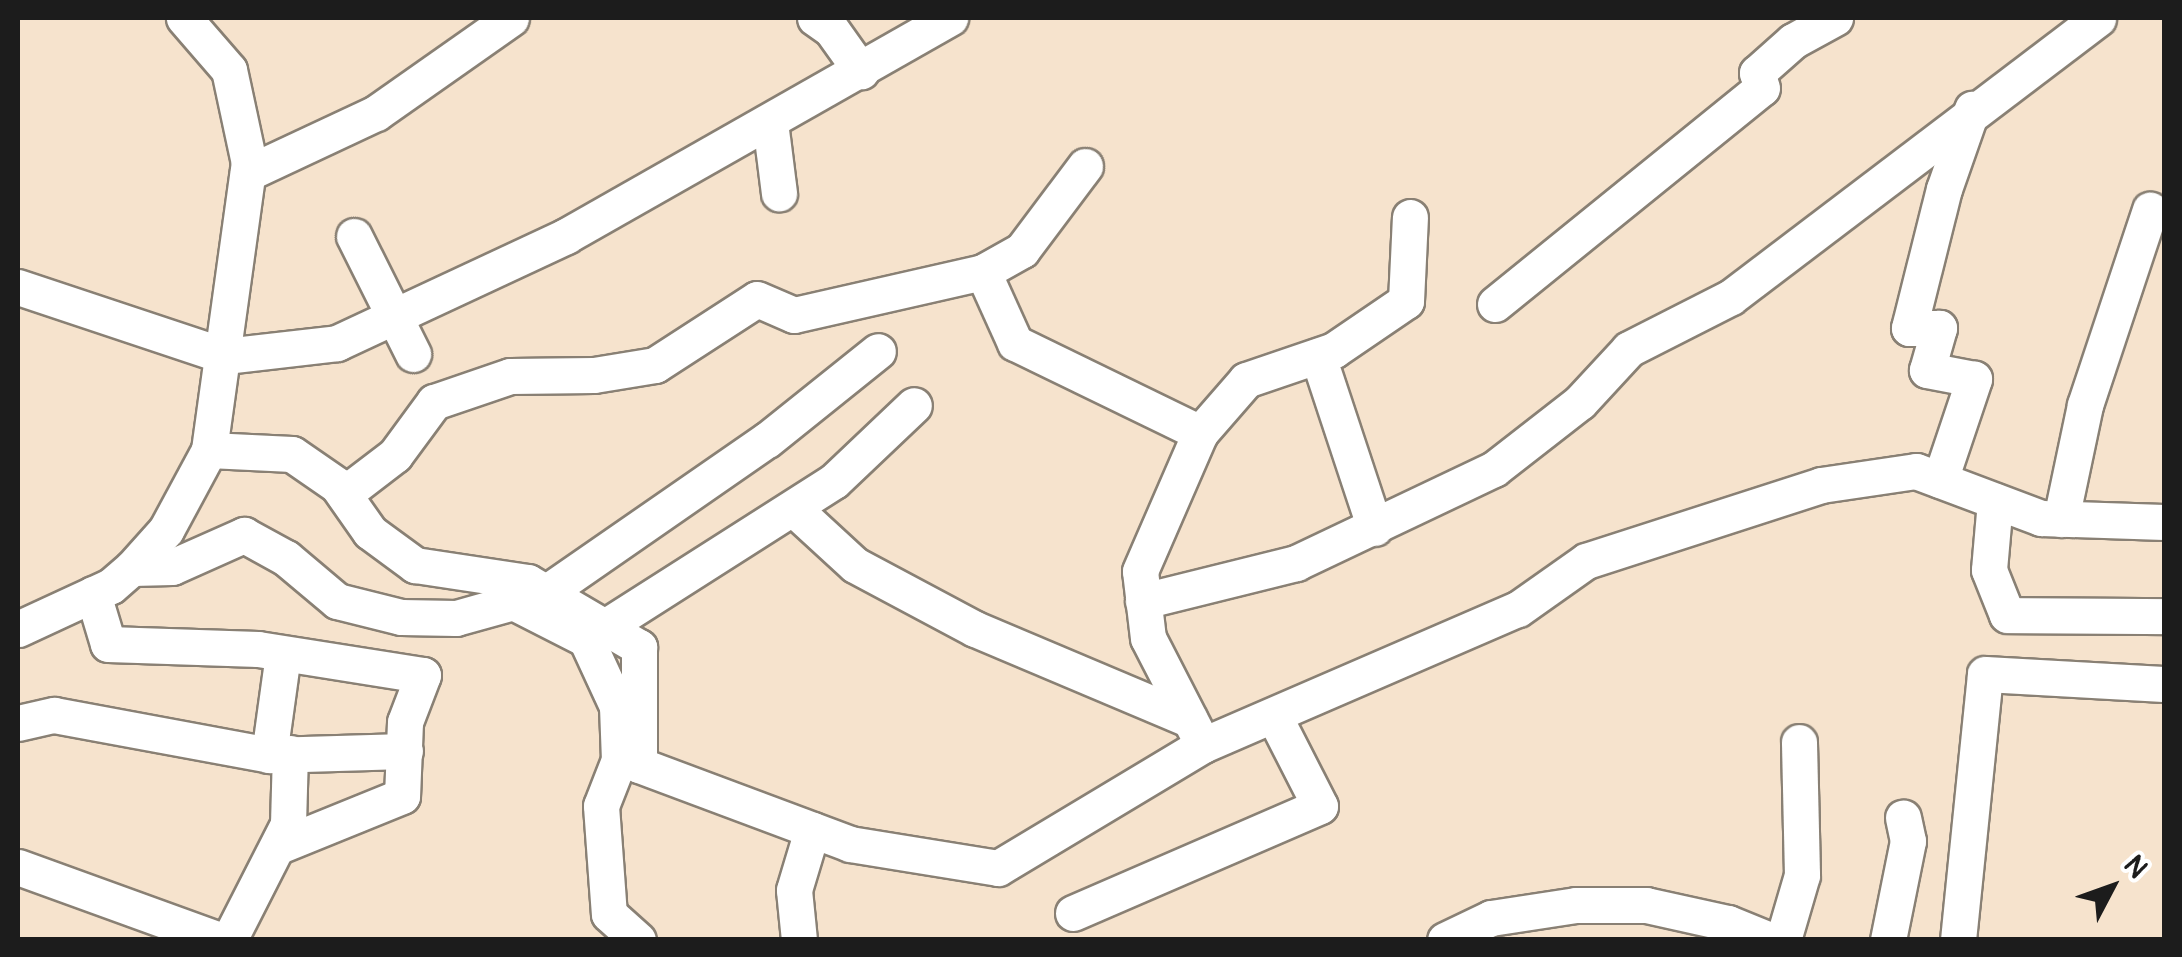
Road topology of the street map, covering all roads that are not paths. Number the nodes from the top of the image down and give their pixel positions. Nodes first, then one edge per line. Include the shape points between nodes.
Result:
1 (184, 18) edge
2 (511, 18) edge
3 (815, 18) edge
4 (950, 18) edge
5 (1835, 18) edge
6 (2098, 18) edge
7 (861, 72) junction
8 (1972, 109) junction
9 (770, 122) junction
10 (1085, 166) dead end
11 (248, 173) junction
12 (779, 192) dead end
13 (2150, 210) dead end
14 (1410, 217) dead end
15 (354, 236) dead end
16 (984, 272) junction
17 (18, 286) edge
18 (1495, 304) dead end
19 (392, 317) junction
20 (878, 351) dead end
21 (413, 354) dead end
22 (225, 356) junction
23 (1318, 356) junction
24 (914, 406) dead end
25 (1200, 434) junction
26 (209, 450) junction
27 (1940, 480) junction
28 (344, 494) junction
29 (1995, 501) junction
30 (793, 508) junction
31 (2061, 519) junction
32 (2164, 522) edge
33 (1375, 528) junction
34 (132, 568) junction
35 (550, 590) junction
36 (93, 594) junction
37 (1143, 601) junction
38 (2164, 616) edge
39 (18, 629) edge
40 (597, 634) junction
41 (283, 654) junction
42 (2164, 684) edge
43 (1274, 716) junction
44 (18, 723) edge
45 (1196, 732) junction
46 (1799, 742) dead end
47 (405, 751) junction
48 (279, 754) junction
49 (1903, 818) dead end
50 (812, 830) junction
51 (279, 846) junction
52 (18, 867) edge
53 (1073, 912) dead end
54 (220, 940) edge
55 (229, 940) edge
56 (638, 940) edge
57 (799, 940) edge
58 (1444, 940) edge
59 (1770, 940) edge
60 (1783, 940) edge
61 (1888, 940) edge
62 (1958, 940) edge

1 - 11 street via 230,70
2 - 11 street via 376,113
3 - 7 street via 831,28
4 - 7 street
5 - 18 street via 1793,41 1757,72 1762,88
6 - 8 street
7 - 9 street
8 - 27 street via 1909,328 1939,328 1928,370 1974,379
8 - 33 street via 1730,298 1629,349 1580,402 1494,470
9 - 12 street
9 - 19 street via 566,236
10 - 16 street via 1022,250
11 - 22 street
13 - 31 street via 2084,405
14 - 23 street via 1406,301
15 - 19 street
16 - 25 street via 1014,342
16 - 28 street via 794,315 757,299 655,366 594,376 510,376 434,402 395,455
17 - 22 street
19 - 21 street
19 - 22 street via 337,343
20 - 35 street via 780,430
22 - 26 street
23 - 25 street via 1246,380
23 - 33 street
24 - 30 street via 834,481
25 - 37 street via 1140,571
26 - 28 street via 292,454
26 - 34 street via 166,530
27 - 29 street
27 - 43 street via 1916,471 1822,485 1586,561 1518,610
28 - 35 street via 370,532 416,565
29 - 31 street
29 - 38 street via 1989,570 2007,615
30 - 40 street
30 - 45 street via 854,565
31 - 32 street
33 - 37 street via 1296,563
34 - 36 street
34 - 40 street via 172,567 244,535 286,558 337,601 400,617 456,618 513,602
35 - 40 street
36 - 39 street
36 - 41 street via 108,644
37 - 45 street via 1148,638
40 - 50 street via 638,648 639,765
40 - 56 street via 616,706 619,760 601,806 606,898 609,914
41 - 47 street via 423,675 406,722
41 - 48 street
42 - 62 street via 1985,674
43 - 45 street
43 - 53 street via 1320,806
44 - 48 street via 54,715
45 - 50 street via 998,868 850,844
46 - 60 street via 1802,875
47 - 48 street
47 - 51 street via 402,796
48 - 51 street via 288,824
49 - 61 street via 1908,841
50 - 57 street via 794,890
51 - 55 street
52 - 54 street
58 - 59 street via 1491,918 1576,905 1646,905

